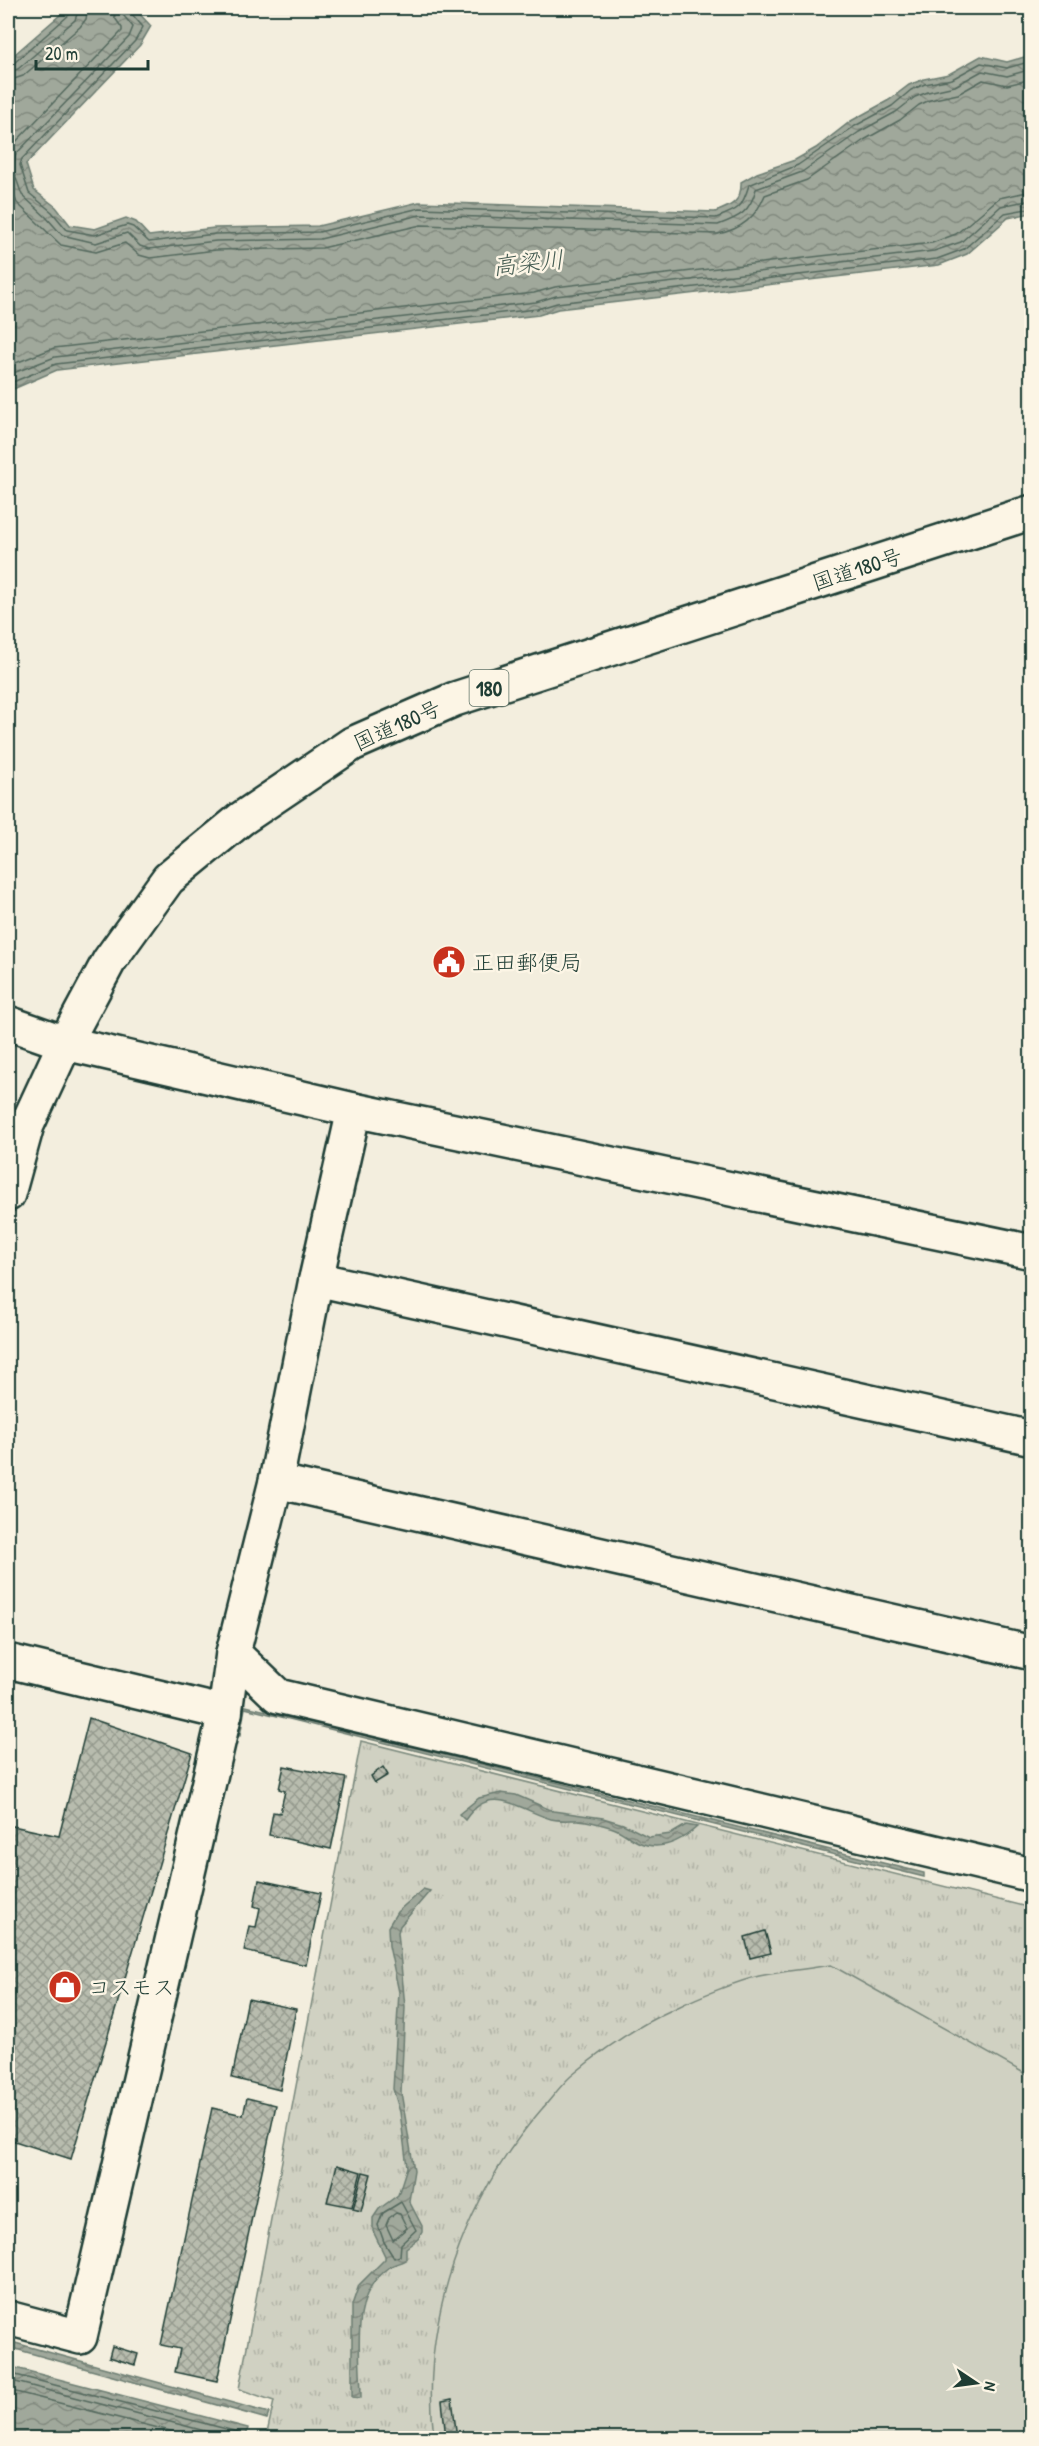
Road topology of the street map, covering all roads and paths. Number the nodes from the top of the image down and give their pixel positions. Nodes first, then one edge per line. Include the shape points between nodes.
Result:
1 (1032, 512) edge
2 (8, 1023) edge
3 (65, 1043) junction
4 (354, 1110) junction
5 (8, 1194) edge
6 (1032, 1252) edge
7 (316, 1279) junction
8 (1032, 1438) edge
9 (276, 1481) junction
10 (233, 1653) junction
11 (1032, 1653) edge
12 (8, 1661) edge
13 (225, 1713) junction
14 (1032, 1875) edge
15 (8, 2318) edge

1 - 3 main road, 国道180号 / 180 via 455,699 352,744 242,819 168,879 109,961
2 - 3 main road
3 - 4 main road
3 - 5 main road, 国道180号 / 180 via 27,1125
4 - 6 main road
4 - 7 main road
7 - 8 main road
7 - 9 main road
9 - 10 main road
9 - 11 main road
10 - 13 main road
10 - 14 main road via 278,1696
12 - 13 main road
13 - 15 main road via 80,2337

